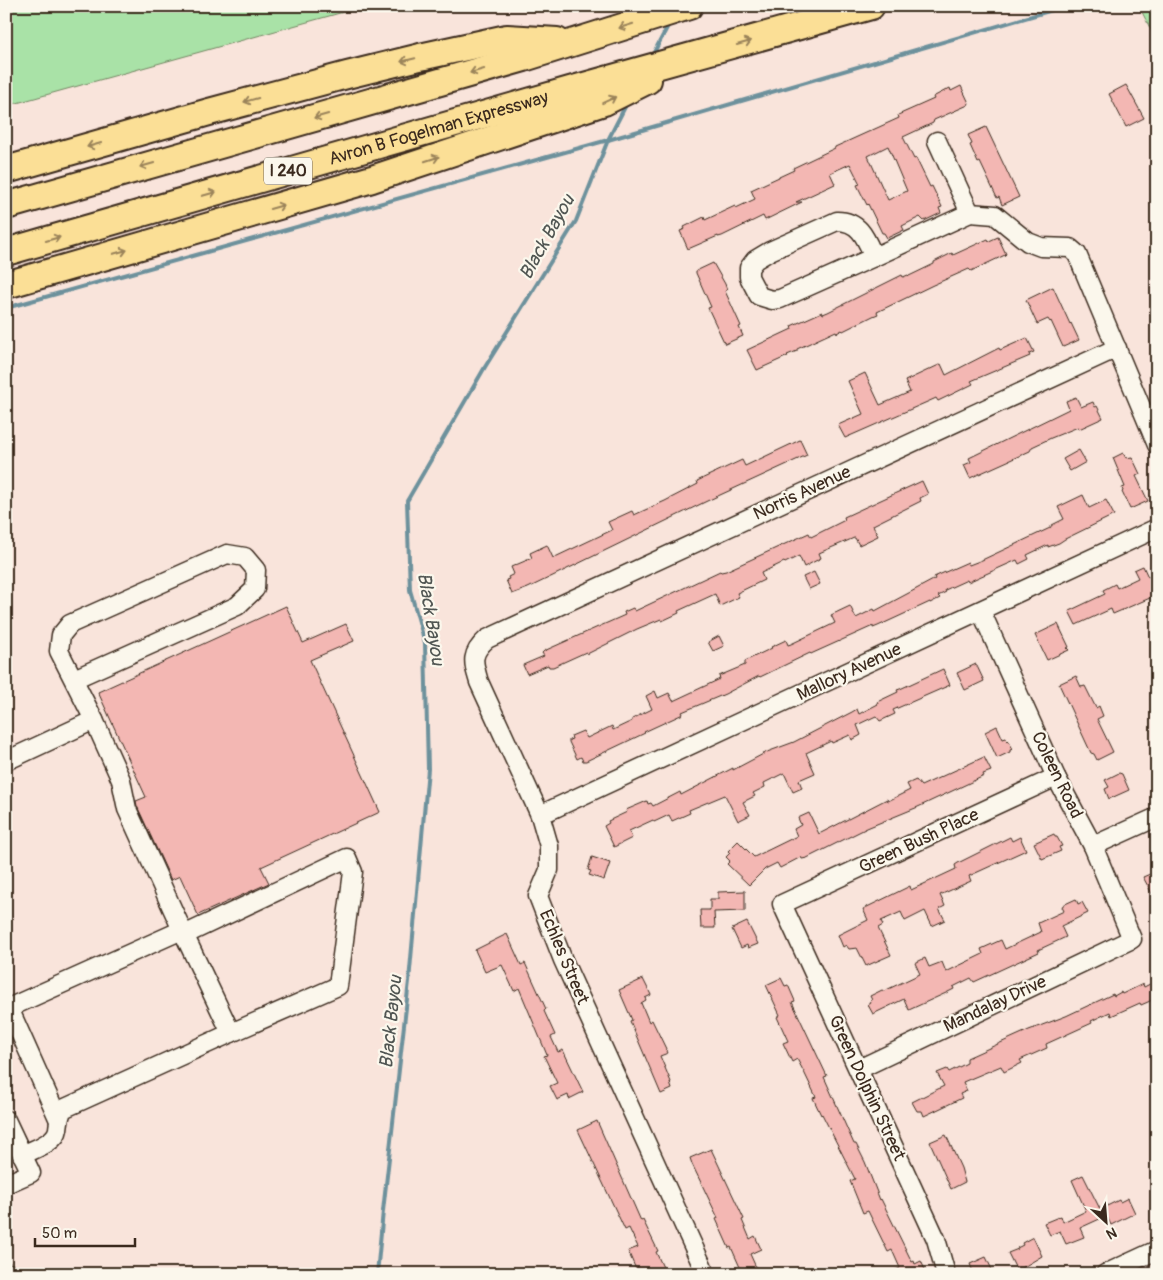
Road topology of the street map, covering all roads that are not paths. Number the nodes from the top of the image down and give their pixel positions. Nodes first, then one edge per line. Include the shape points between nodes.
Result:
1 (690, 6) edge
2 (871, 6) edge
3 (584, 38) junction
4 (697, 56) junction
5 (937, 141) dead end
6 (6, 170) edge
7 (6, 206) edge
8 (970, 213) junction
9 (6, 252) edge
10 (874, 257) junction
11 (6, 285) edge
12 (1117, 348) junction
13 (1151, 416) edge
14 (1157, 444) edge
15 (1157, 528) edge
16 (981, 611) junction
17 (487, 639) joint
18 (74, 679) junction
19 (94, 720) junction
20 (6, 761) edge
21 (1056, 777) junction
22 (540, 815) junction
23 (1157, 817) edge
24 (1093, 846) junction
25 (782, 904) joint
26 (183, 932) junction
27 (1132, 939) joint
28 (8, 1008) edge
29 (231, 1033) junction
30 (859, 1069) junction
31 (58, 1118) junction
32 (6, 1120) edge
33 (15, 1148) edge
34 (6, 1184) edge
35 (1157, 1250) edge
36 (706, 1274) edge
37 (946, 1274) edge
38 (1105, 1274) edge

1 -> 3 highway, I 240
4 -> 2 highway, Avron B Fogelman Expressway / I 240
3 -> 6 highway via 507,38 420,57 263,97
3 -> 7 highway, I 240
9 -> 4 highway, Avron B Fogelman Expressway / I 240
11 -> 4 highway via 341,189 563,116 604,102
5 - 8 street
8 - 10 street
8 - 12 street via 995,215 1028,242 1041,247 1070,248 1077,254
10 - 10 street via 852,222 837,221 755,260 749,277 759,296 780,299
12 - 13 street
12 - 17 street, Norris Avenue
13 - 14 street
15 - 16 street, Mallory Avenue
16 - 21 street, Coleen Road
16 - 22 street, Mallory Avenue
17 - 22 street, Echles Street via 477,648 473,664
18 - 18 street via 59,651 61,635 70,624 227,554 245,557 256,570 255,589 237,606
18 - 19 street
19 - 20 street
19 - 26 street via 121,780 127,809
21 - 24 street, Coleen Road
21 - 25 street, Green Bush Place
22 - 36 street, Echles Street via 549,846 549,870 538,896 563,960
23 - 24 street
24 - 27 street, Coleen Road
25 - 30 street, Green Dolphin Street
26 - 28 street
26 - 29 street
26 - 29 street via 347,858 353,872 338,986
27 - 30 street, Mandalay Drive
28 - 31 street
29 - 31 street via 63,1110
30 - 37 street, Green Dolphin Street via 936,1239
31 - 33 street via 58,1131 54,1138
32 - 33 street
33 - 34 street via 31,1173
35 - 38 street

